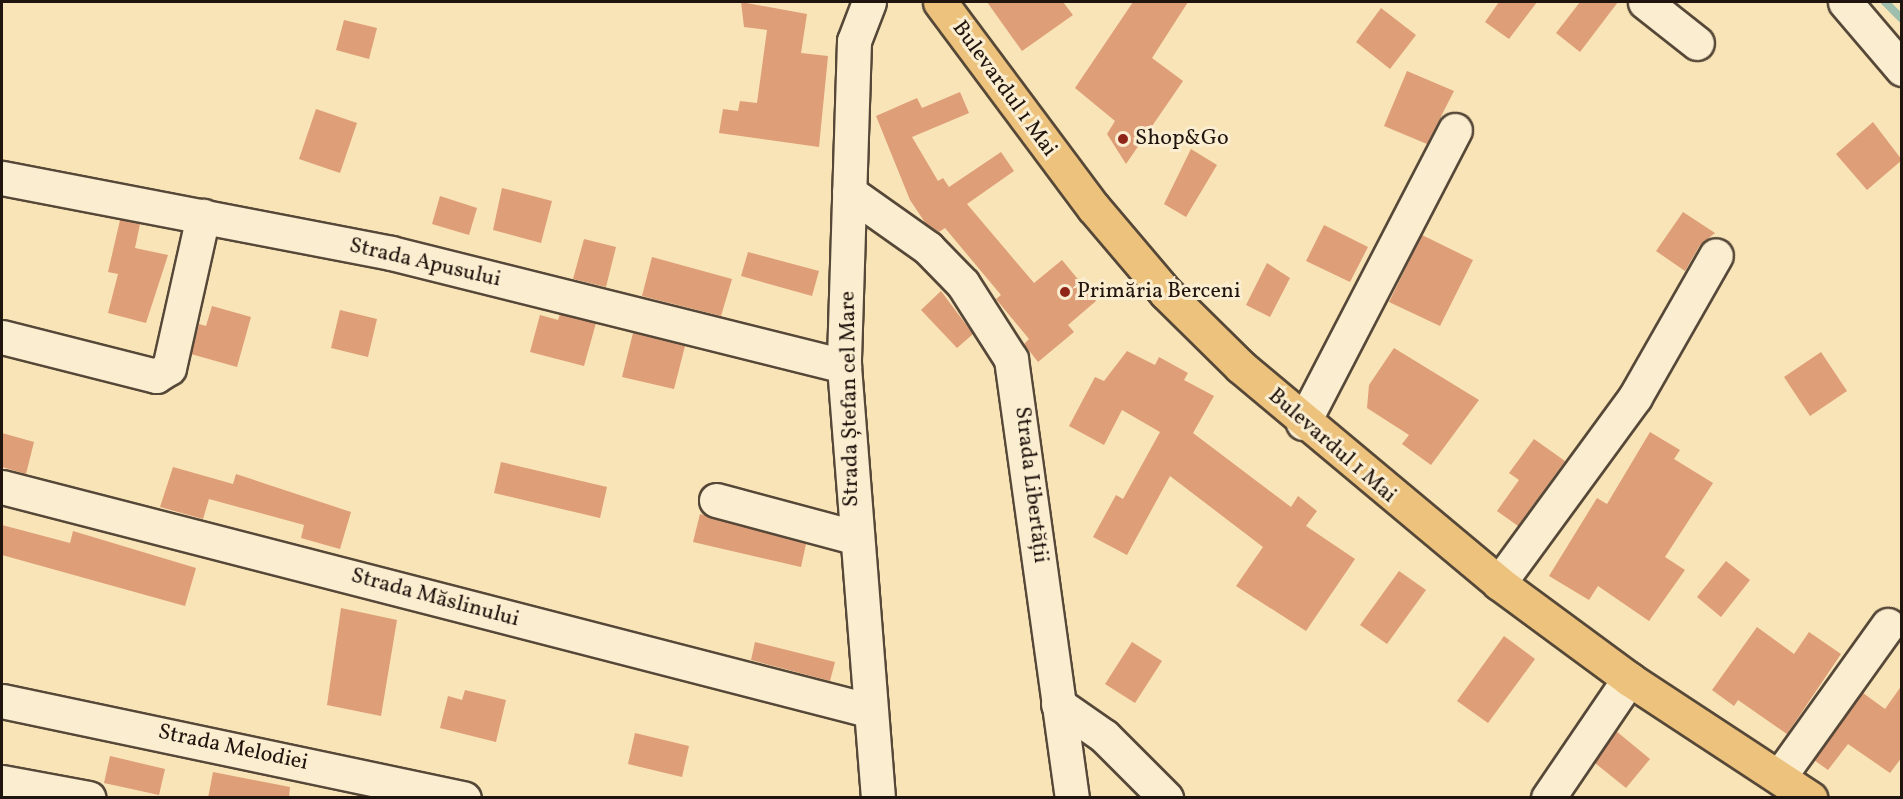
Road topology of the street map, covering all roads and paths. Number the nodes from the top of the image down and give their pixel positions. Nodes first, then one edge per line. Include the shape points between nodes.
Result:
1 (869, 2) edge
2 (940, 2) edge
3 (1646, 2) edge
4 (1845, 2) edge
5 (1697, 43) dead end
6 (1902, 69) edge
7 (1455, 130) dead end
8 (2, 178) edge
9 (849, 192) junction
10 (203, 216) junction
11 (1716, 255) dead end
12 (2, 337) edge
13 (844, 366) junction
14 (1303, 423) junction
15 (2, 487) edge
16 (716, 500) dead end
17 (854, 537) junction
18 (1499, 583) junction
19 (1888, 625) dead end
20 (1629, 679) junction
21 (2, 701) edge
22 (1058, 704) junction
23 (868, 710) junction
24 (1779, 777) junction
25 (2, 782) edge
26 (89, 798) edge
27 (464, 798) edge
28 (878, 798) edge
29 (1072, 798) edge
30 (1166, 798) edge
31 (1548, 798) edge
32 (1810, 798) edge

1 - 9 street, Strada Ștefan cel Mare via 854,41
2 - 14 main road, Bulevardul 1 Mai via 1132,254 1204,331
3 - 5 street
4 - 6 street
7 - 14 street
8 - 10 street, Strada Apusului
9 - 13 street, Strada Ștefan cel Mare
9 - 22 street, Strada Libertății via 928,248 963,284 1011,359
10 - 12 street via 169,368 156,376
10 - 13 street, Strada Apusului via 391,253
11 - 18 street via 1635,397
13 - 17 street, Strada Ștefan cel Mare
14 - 18 main road, Bulevardul 1 Mai
15 - 23 street, Strada Măslinului
16 - 17 street
17 - 23 street, Strada Ștefan cel Mare
18 - 20 main road, Bulevardul 1 Mai
19 - 24 street
20 - 24 main road, Bulevardul 1 Mai
20 - 31 street
21 - 27 street, Strada Melodiei
22 - 29 street, Strada Libertății
22 - 30 street via 1104,736
23 - 28 street, Strada Ștefan cel Mare
24 - 32 main road, Bulevardul 1 Mai
25 - 26 street

